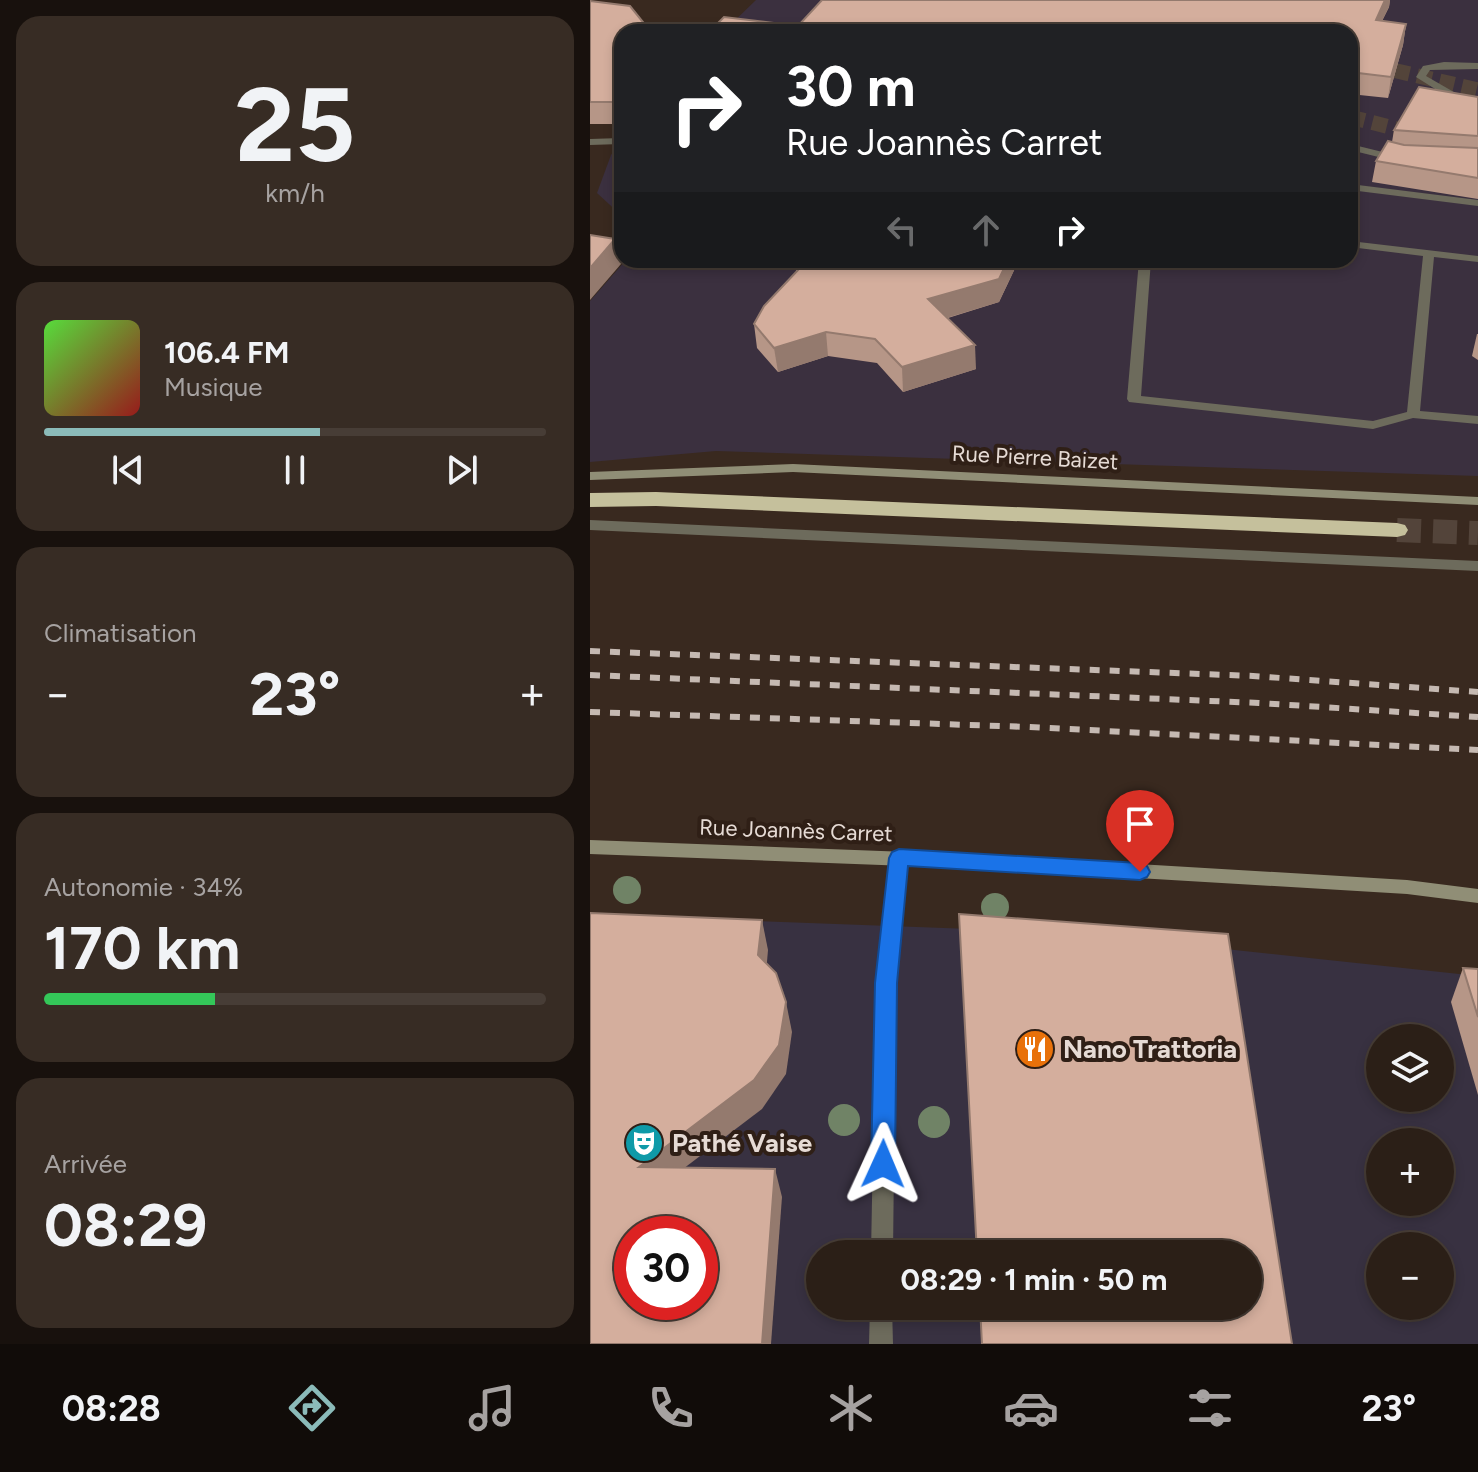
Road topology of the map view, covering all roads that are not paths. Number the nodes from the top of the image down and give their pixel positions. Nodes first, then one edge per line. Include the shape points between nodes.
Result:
1 (1478, 66) edge
2 (1478, 104) edge
3 (614, 141) edge
4 (590, 142) edge
5 (1358, 149) edge
6 (1415, 160) edge
7 (1358, 188) edge
8 (1478, 203) edge
9 (1358, 245) edge
10 (1429, 253) junction
11 (1478, 259) edge
12 (1144, 268) edge
13 (1413, 414) junction
14 (1478, 420) edge
15 (590, 476) edge
16 (590, 500) edge
17 (1478, 501) edge
18 (590, 525) edge
19 (1397, 530) tunnel mouth
20 (1478, 566) edge
21 (590, 847) edge
22 (899, 858) junction
23 (1478, 896) edge
24 (882, 1240) edge
25 (881, 1320) edge
26 (881, 1344) edge

1 - 2 street via 1426,68 1421,77
3 - 4 street
5 - 6 street
7 - 8 street
9 - 10 street
10 - 11 street
10 - 13 street
12 - 13 street via 1134,399 1373,425
13 - 14 street
15 - 17 street, Rue Pierre Baizet via 793,468
16 - 19 highway
18 - 20 street
21 - 22 street, Rue Joannès Carret
22 - 23 street, Rue Joannès Carret via 1407,887
22 - 24 street via 886,983
25 - 26 street

